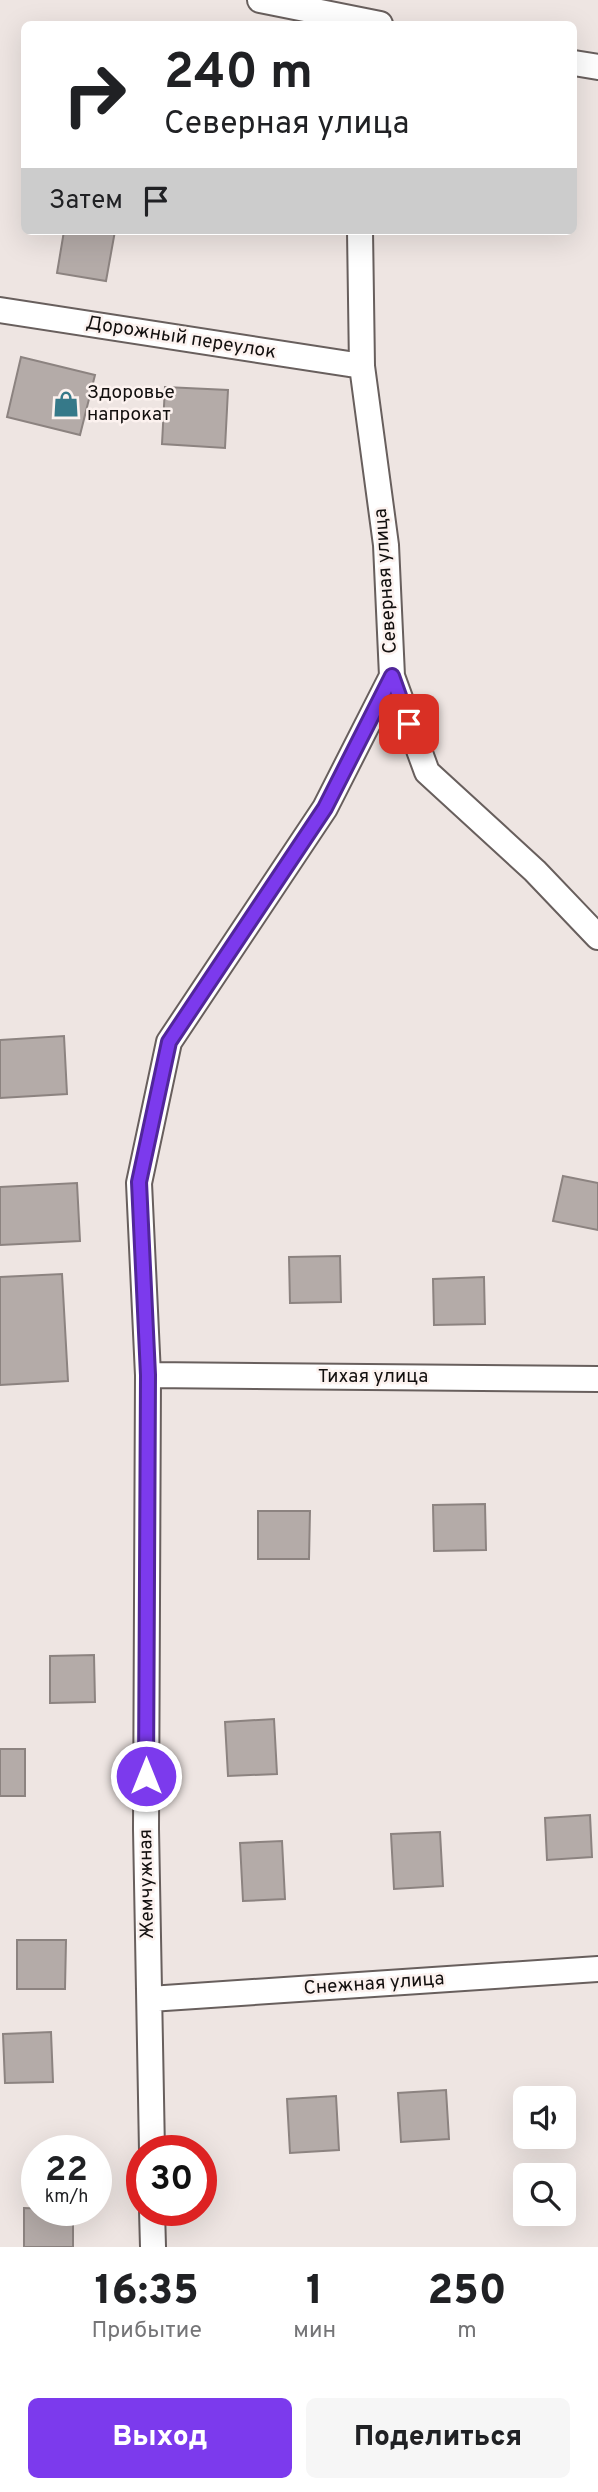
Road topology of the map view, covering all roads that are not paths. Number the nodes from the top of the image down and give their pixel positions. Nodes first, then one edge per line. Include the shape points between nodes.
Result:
1 (260, 0) edge
2 (364, 17) edge
3 (577, 64) edge
4 (598, 67) edge
5 (360, 235) edge
6 (0, 310) edge
7 (362, 366) junction
8 (392, 676) junction
9 (598, 937) edge
10 (148, 1375) junction
11 (598, 1378) edge
12 (598, 1969) edge
13 (150, 1999) junction
14 (152, 2135) edge
15 (152, 2226) edge
16 (153, 2247) edge

1 - 2 street
3 - 4 street
5 - 7 street, Северная улица
6 - 7 street, Дорожный переулок
7 - 8 street, Северная улица via 386,545
8 - 9 street, Северная улица via 427,772 535,871
8 - 10 street, Жемчужная via 325,808 169,1042 139,1182
10 - 11 street, Тихая улица
10 - 13 street, Жемчужная
12 - 13 street, Снежная улица
13 - 14 street, Жемчужная
15 - 16 street

